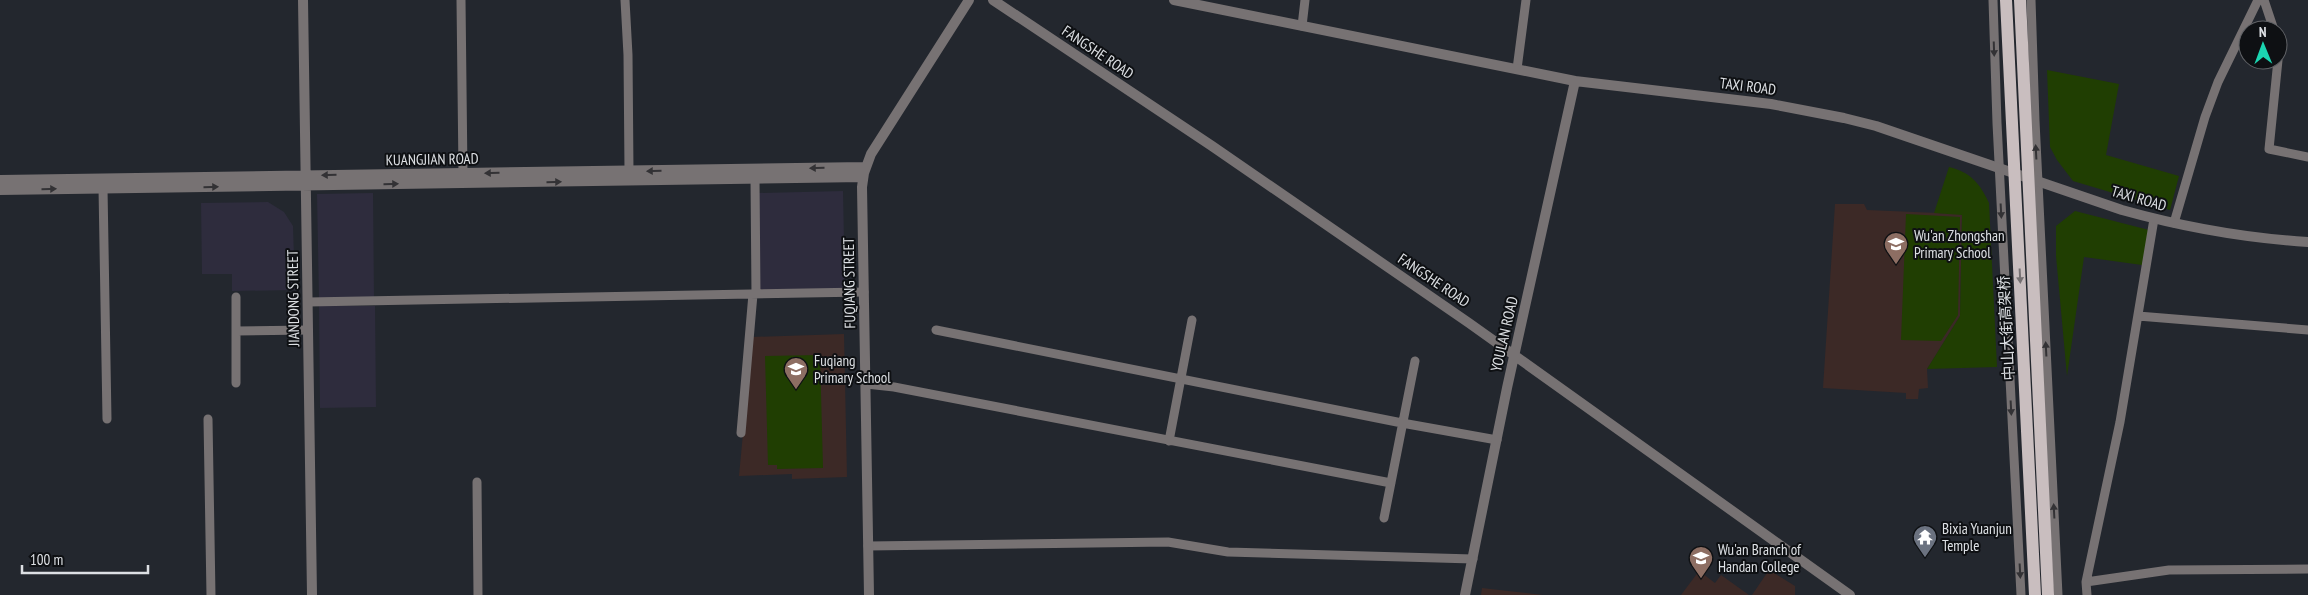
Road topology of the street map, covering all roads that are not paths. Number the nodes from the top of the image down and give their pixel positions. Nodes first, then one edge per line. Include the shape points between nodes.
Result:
1 (303, 0) edge
2 (461, 0) edge
3 (625, 0) edge
4 (969, 0) edge
5 (993, 0) edge
6 (1174, 0) edge
7 (1304, 0) edge
8 (1526, 0) edge
9 (1993, 0) edge
10 (2006, 0) edge
11 (2020, 0) edge
12 (2031, 0) edge
13 (2258, 0) edge
14 (2264, 0) edge
15 (2271, 20) edge
16 (1302, 26) junction
17 (1517, 69) junction
18 (2277, 70) edge
19 (1575, 81) junction
20 (2308, 157) edge
21 (1999, 168) junction
22 (629, 171) junction
23 (864, 172) junction
24 (463, 173) junction
25 (756, 179) junction
26 (0, 180) edge
27 (306, 180) junction
28 (2038, 181) junction
29 (103, 188) junction
30 (0, 190) edge
31 (2154, 219) junction
32 (2174, 223) junction
33 (2308, 242) edge
34 (864, 292) junction
35 (755, 294) junction
36 (236, 297) dead end
37 (308, 302) junction
38 (2138, 316) junction
39 (1192, 320) dead end
40 (308, 330) junction
41 (936, 330) dead end
42 (2308, 330) edge
43 (236, 331) junction
44 (1514, 355) junction
45 (1414, 361) dead end
46 (1181, 379) junction
47 (236, 383) dead end
48 (866, 384) junction
49 (107, 418) dead end
50 (208, 419) dead end
51 (1402, 423) junction
52 (741, 433) dead end
53 (1497, 440) junction
54 (1169, 441) junction
55 (477, 482) dead end
56 (1391, 483) junction
57 (1384, 518) dead end
58 (868, 546) junction
59 (1473, 559) junction
60 (2308, 569) edge
61 (2086, 582) junction
62 (211, 595) edge
63 (312, 595) edge
64 (478, 595) edge
65 (869, 595) edge
66 (1466, 595) edge
67 (1850, 595) edge
68 (2022, 595) edge
69 (2035, 595) edge
70 (2048, 595) edge
71 (2058, 595) edge
72 (2087, 595) edge

1 - 27 street, JIANDONG STREET
2 - 24 street
3 - 22 street
4 - 23 street, FUQIANG STREET via 882,137
5 - 44 street, FANGSHE ROAD via 1212,146
6 - 16 street, TAXI ROAD
7 - 16 street
8 - 17 street
9 -> 21 street
10 -> 69 main road, 中山大街高架桥, bridge
11 - 70 main road, 中山大街高架桥, bridge
28 -> 12 street
13 - 32 street via 2204,117
14 - 15 street
16 - 17 street, TAXI ROAD
17 - 19 street, TAXI ROAD
18 - 20 street via 2269,149
19 - 21 street, TAXI ROAD via 1815,111 1876,126
19 - 44 street, YOULAN ROAD
21 - 28 street, TAXI ROAD
21 -> 68 street
23 -> 22 street, KUANGJIAN ROAD
22 -> 24 street, KUANGJIAN ROAD
23 - 25 street, KUANGJIAN ROAD
23 - 34 street, FUQIANG STREET
24 -> 27 street, KUANGJIAN ROAD
27 -> 25 street, KUANGJIAN ROAD
25 - 35 street
26 - 27 street, KUANGJIAN ROAD
29 -> 27 street, KUANGJIAN ROAD
27 - 37 street, JIANDONG STREET
28 - 31 street, TAXI ROAD
71 -> 28 street
30 -> 29 street, KUANGJIAN ROAD
29 - 49 street
31 - 32 street, TAXI ROAD
31 - 38 street
32 - 33 street, TAXI ROAD via 2245,236
34 - 35 street
34 - 48 street, FUQIANG STREET
35 - 37 street
35 - 52 street
36 - 43 street
37 - 40 street, JIANDONG STREET
38 - 42 street
38 - 61 street via 2120,422
39 - 46 street
40 - 43 street
40 - 63 street, JIANDONG STREET
41 - 46 street
43 - 47 street
44 - 53 street, YOULAN ROAD
44 - 67 street, FANGSHE ROAD
45 - 51 street
46 - 51 street
46 - 54 street
48 - 54 street
48 - 58 street, FUQIANG STREET
50 - 62 street
51 - 53 street
51 - 56 street
53 - 59 street, YOULAN ROAD
54 - 56 street
55 - 64 street
56 - 57 street
58 - 59 street via 1168,542 1228,552
58 - 65 street, FUQIANG STREET
59 - 66 street, YOULAN ROAD
60 - 61 street via 2177,569
61 - 72 street

